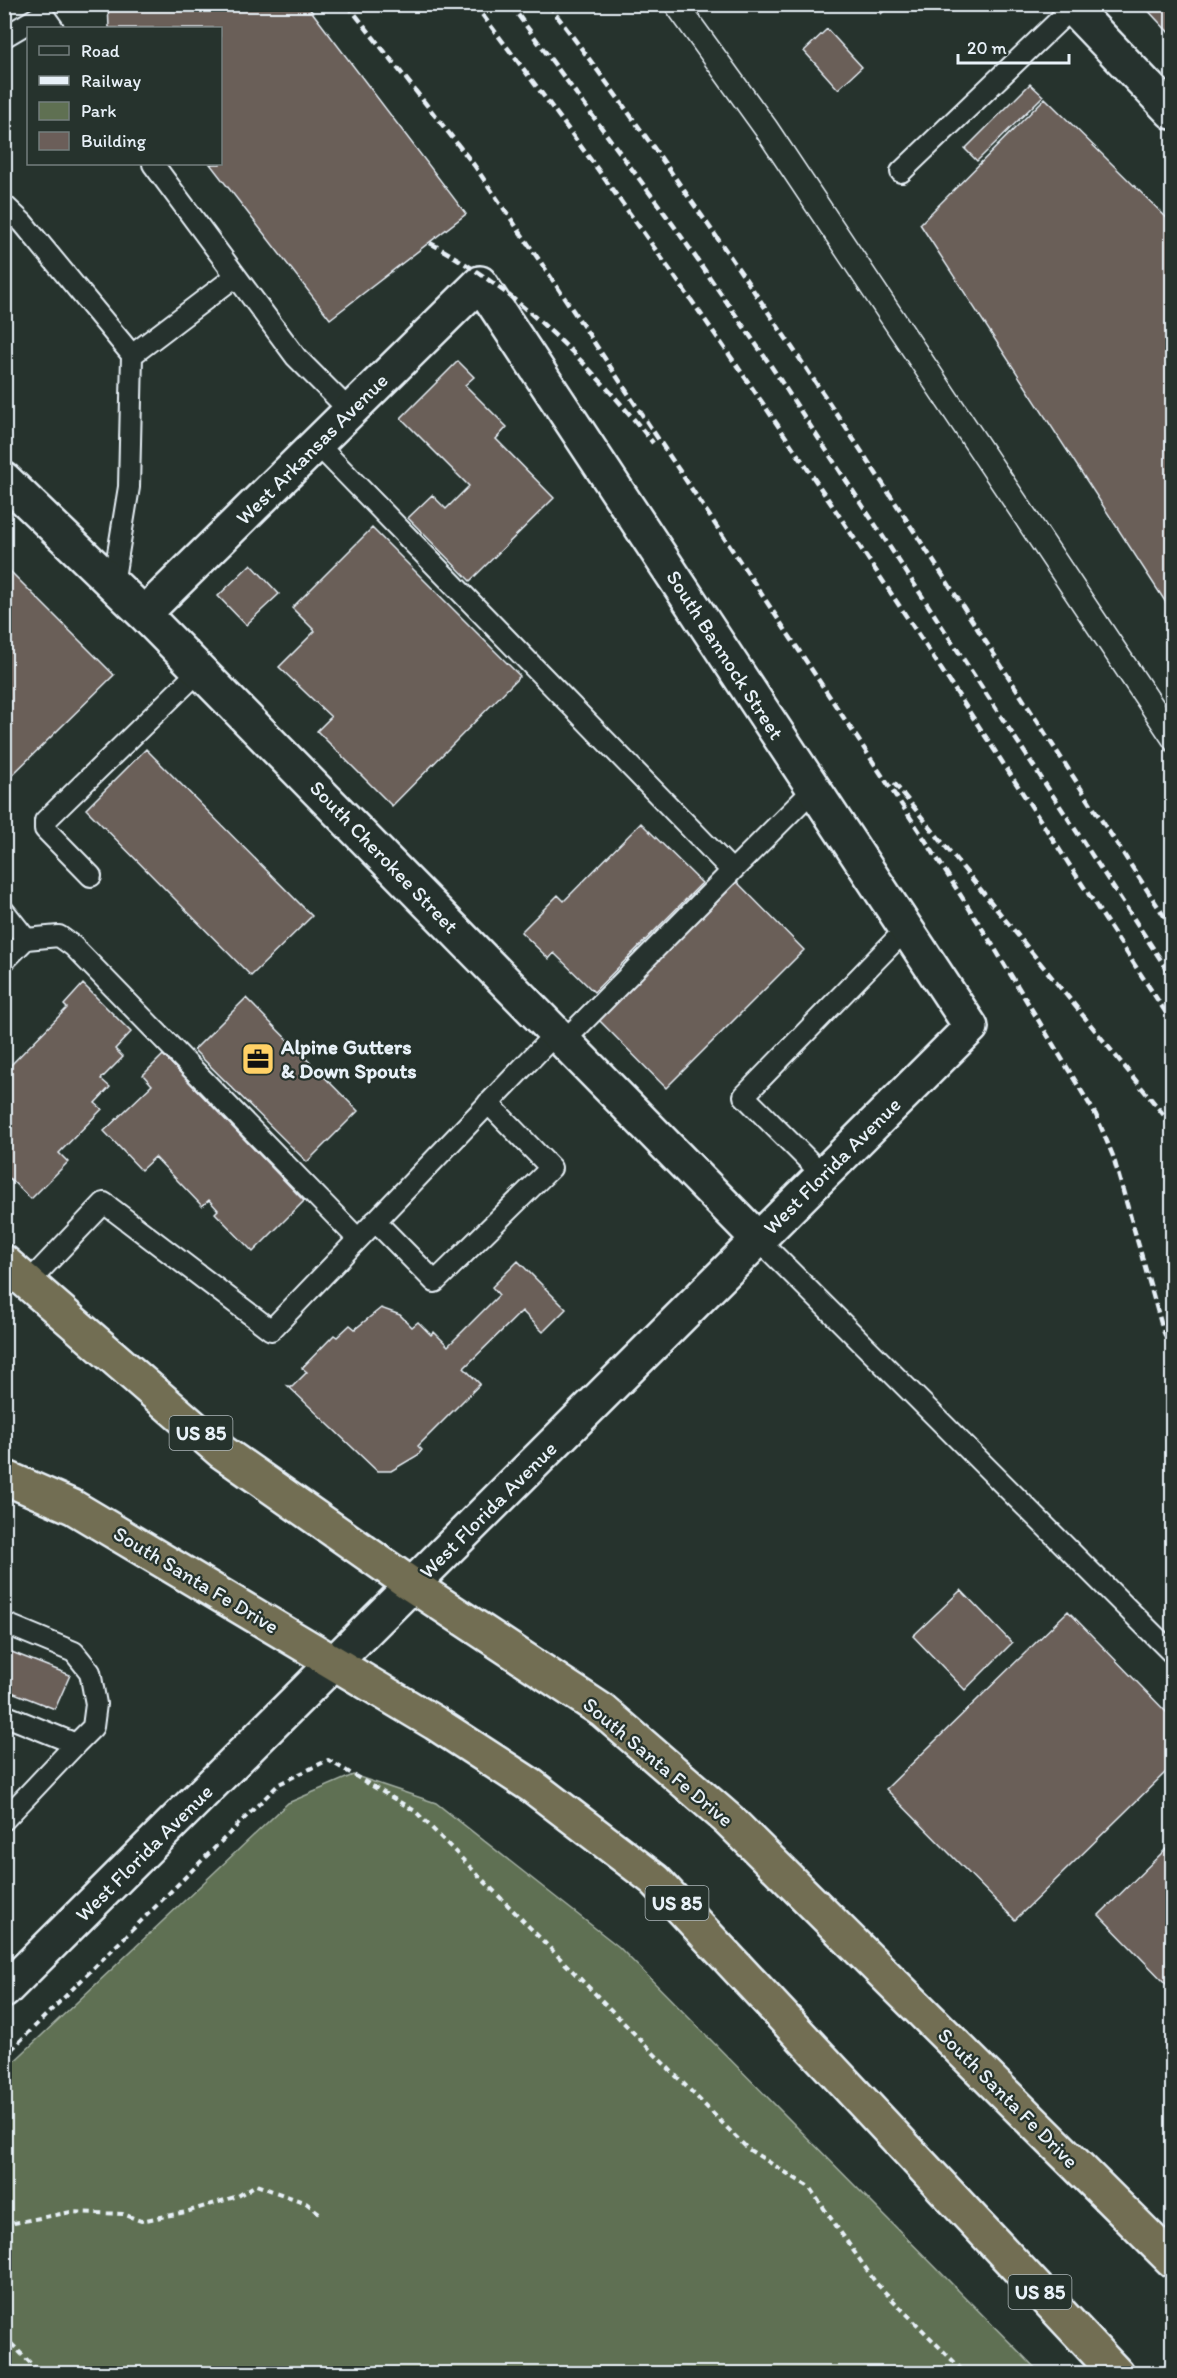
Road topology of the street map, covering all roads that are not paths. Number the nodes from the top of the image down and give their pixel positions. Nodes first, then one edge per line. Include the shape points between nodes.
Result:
1 (1070, 6) edge
2 (52, 27) edge
3 (4, 37) edge
4 (1173, 112) edge
5 (154, 165) edge
6 (901, 172) dead end
7 (4, 205) edge
8 (236, 276) junction
9 (480, 283) joint
10 (132, 355) junction
11 (350, 411) junction
12 (317, 444) junction
13 (4, 479) edge
14 (113, 584) junction
15 (144, 614) junction
16 (200, 670) junction
17 (814, 789) junction
18 (732, 871) junction
19 (91, 876) dead end
20 (4, 911) edge
21 (906, 929) junction
22 (26, 939) junction
23 (4, 961) edge
24 (971, 1027) joint
25 (560, 1037) junction
26 (488, 1103) junction
27 (823, 1176) junction
28 (375, 1221) junction
29 (357, 1239) junction
30 (759, 1240) junction
31 (16, 1272) edge
32 (4, 1477) edge
33 (412, 1585) junction
34 (4, 1623) edge
35 (1173, 1653) edge
36 (334, 1663) junction
37 (4, 1715) edge
38 (76, 1744) junction
39 (4, 1820) edge
40 (6, 1987) edge
41 (1173, 2260) edge
42 (1117, 2373) edge

1 - 4 street
1 - 6 lane
2 - 3 lane via 43,14
5 - 8 lane
7 - 10 lane
8 - 10 lane
8 - 11 lane via 296,357
9 - 11 street, West Arkansas Avenue
9 - 17 street, South Bannock Street
10 - 14 lane via 129,487
11 - 12 street, West Arkansas Avenue
12 - 15 street, West Arkansas Avenue
12 - 18 lane
13 - 14 street, South Cherokee Street
14 - 15 street, South Cherokee Street
15 - 16 street, South Cherokee Street
16 - 19 lane via 45,821 45,829
16 - 25 street, South Cherokee Street
17 - 18 lane
17 - 21 street, South Bannock Street
18 - 25 lane
20 - 22 lane
21 - 24 street, South Bannock Street
21 - 27 lane via 744,1095
22 - 23 lane
22 - 29 lane via 59,936 73,946
24 - 27 street, West Florida Avenue
25 - 26 lane
25 - 30 street, South Cherokee Street
26 - 28 lane
26 - 28 lane via 551,1168 435,1282
27 - 30 street, West Florida Avenue
28 - 29 lane
29 - 31 lane via 271,1330 104,1203
30 - 33 street, West Florida Avenue
30 - 35 lane
31 - 33 highway, South Santa Fe Drive / US 85 via 222,1452
32 - 36 highway, South Santa Fe Drive / US 85 via 73,1507
33 - 36 street, West Florida Avenue
33 - 41 highway, South Santa Fe Drive / US 85 via 603,1711 729,1820
34 - 38 lane via 74,1652 90,1672 96,1704 93,1727
36 - 40 street, West Florida Avenue
36 - 42 highway, South Santa Fe Drive / US 85 via 532,1786 655,1880
37 - 38 lane
38 - 39 lane

